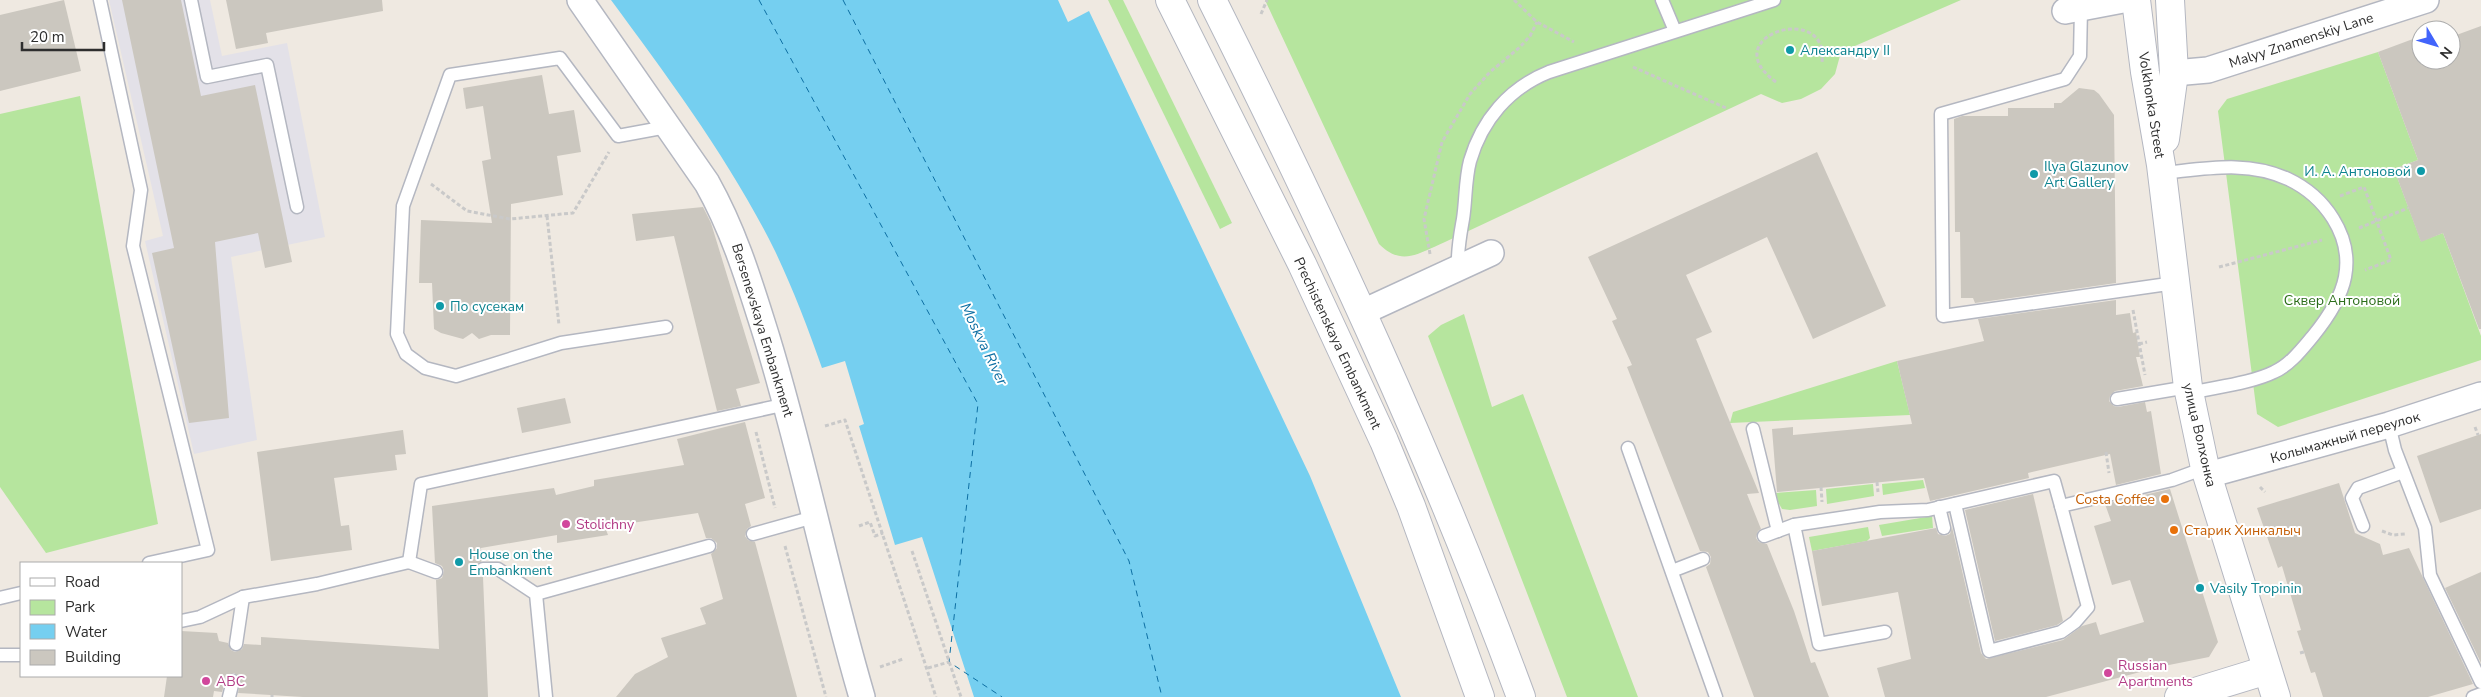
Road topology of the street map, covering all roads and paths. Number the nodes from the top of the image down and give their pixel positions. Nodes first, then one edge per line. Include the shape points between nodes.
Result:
1 (100, 0) edge
2 (191, 0) edge
3 (580, 0) edge
4 (1170, 0) edge
5 (1212, 0) edge
6 (1267, 0) edge
7 (1514, 0) edge
8 (1662, 0) edge
9 (1774, 0) edge
10 (2122, 0) edge
11 (2136, 0) edge
12 (2170, 0) edge
13 (2426, 0) edge
14 (2073, 9) joint
15 (1261, 14) dead end
16 (1809, 27) dead end
17 (1675, 30) junction
18 (1768, 30) dead end
19 (1603, 54) junction
20 (1822, 62) dead end
21 (2174, 73) junction
22 (1776, 82) dead end
23 (1726, 108) dead end
24 (666, 123) junction
25 (618, 136) junction
26 (2162, 169) junction
27 (415, 173) junction
28 (2364, 187) dead end
29 (297, 207) dead end
30 (2408, 208) dead end
31 (547, 216) junction
32 (2376, 220) junction
33 (2367, 224) dead end
34 (2341, 234) junction
35 (1491, 253) dead end
36 (2391, 260) dead end
37 (2219, 267) dead end
38 (1458, 268) junction
39 (2175, 283) junction
40 (2132, 306) dead end
41 (1362, 312) junction
42 (666, 327) dead end
43 (2147, 342) dead end
44 (561, 343) junction
45 (2139, 344) junction
46 (2141, 352) dead end
47 (2189, 390) junction
48 (2481, 395) edge
49 (2117, 399) dead end
50 (787, 404) junction
51 (750, 412) junction
52 (2389, 425) junction
53 (825, 426) dead end
54 (2475, 427) dead end
55 (1753, 429) dead end
56 (2478, 435) dead end
57 (1628, 448) dead end
58 (2050, 468) dead end
59 (2206, 471) junction
60 (2403, 472) junction
61 (2054, 481) junction
62 (1955, 504) junction
63 (2061, 506) junction
64 (1939, 507) junction
65 (814, 517) junction
66 (1794, 525) junction
67 (780, 526) junction
68 (859, 526) dead end
69 (2364, 526) dead end
70 (1944, 528) dead end
71 (1778, 531) junction
72 (883, 533) junction
73 (753, 534) dead end
74 (2393, 535) dead end
75 (2403, 535) dead end
76 (1764, 536) dead end
77 (709, 546) dead end
78 (912, 551) dead end
79 (1703, 559) dead end
80 (154, 562) edge
81 (409, 562) junction
82 (482, 569) dead end
83 (1672, 571) junction
84 (436, 572) dead end
85 (20, 593) edge
86 (536, 594) junction
87 (243, 597) junction
88 (0, 598) edge
89 (182, 621) edge
90 (1885, 632) dead end
91 (236, 644) dead end
92 (0, 655) edge
93 (20, 655) edge
94 (903, 659) dead end
95 (949, 662) junction
96 (928, 668) junction
97 (872, 669) dead end
98 (2267, 670) junction
99 (233, 681) dead end
100 (2481, 682) edge
101 (2481, 694) edge
102 (229, 697) edge
103 (546, 697) edge
104 (826, 697) edge
105 (862, 697) edge
106 (936, 697) edge
107 (961, 697) edge
108 (1480, 697) edge
109 (1521, 697) edge
110 (1716, 697) edge
111 (2178, 697) edge
112 (2276, 697) edge
113 (2473, 697) edge

1 - 80 lane via 141,190 133,246 208,550
2 - 29 lane via 207,78 267,65
3 - 24 street, Bersenevskaya Embankment
4 - 108 main road, Prechistenskaya Embankment via 1302,264 1384,441
5 - 41 main road via 1274,123
6 - 15 path
7 - 19 path via 1551,31
8 - 17 lane
9 - 17 lane
10 - 14 street
11 - 26 main road, Volkhonka Street
12 - 21 main road, Volkhonka Street
13 - 21 street, Malyy Znamenskiy Lane via 2208,70
14 - 39 lane via 2080,56 2065,79 1941,114 1943,316
16 - 20 path via 1820,40
17 - 19 lane
18 - 22 path via 1759,45 1758,56 1761,66
19 - 23 path
19 - 38 lane via 1524,83 1510,93 1491,116 1470,161 1457,248
21 - 26 main road, Volkhonka Street
24 - 25 lane via 656,129
24 - 50 street, Bersenevskaya Embankment via 725,214 741,252
25 - 27 lane via 560,58 450,75
25 - 31 path via 573,213
26 - 34 lane via 2225,166 2268,172 2301,186 2322,202
26 - 39 main road, улица Волхонка
27 - 31 path via 467,211 510,220
27 - 44 lane via 403,206 397,334 406,354 425,368 456,376
28 - 32 path
30 - 32 path
31 - 44 path
32 - 33 path
32 - 36 path
34 - 37 path
34 - 47 lane via 2345,277 2331,312 2305,346 2276,372 2252,380
35 - 38 street
38 - 41 street
39 - 47 main road, улица Волхонка
40 - 45 path
41 - 109 main road via 1414,426
42 - 44 lane
43 - 45 path
45 - 46 path
47 - 49 lane
47 - 59 main road, улица Волхонка
48 - 52 street, Колымажный переулок
50 - 51 lane
50 - 65 street, Bersenevskaya Embankment
51 - 67 path
51 - 81 lane via 421,484
52 - 59 street, Колымажный переулок
52 - 60 lane
53 - 72 path via 845,420
54 - 56 path
55 - 71 lane
57 - 83 lane
58 - 61 lane
59 - 63 lane
59 - 98 main road, улица Волхонка
60 - 69 lane via 2358,488 2352,498
60 - 100 lane via 2425,528 2430,575
61 - 62 lane
61 - 63 lane
62 - 63 lane via 1990,651 2061,632 2088,607
62 - 64 lane
64 - 66 lane
64 - 70 lane
65 - 67 lane
65 - 105 street, Bersenevskaya Embankment
66 - 71 lane
66 - 90 lane via 1819,644
67 - 73 lane
67 - 104 path
68 - 72 path via 870,522 875,536
71 - 76 lane
72 - 96 path
74 - 75 path
77 - 86 lane
78 - 95 path
79 - 83 lane
81 - 84 lane
81 - 87 lane via 317,584
82 - 86 lane via 498,569
83 - 110 lane
85 - 88 lane
86 - 103 lane
87 - 89 lane via 200,617
87 - 91 lane
92 - 93 lane
94 - 97 path
95 - 96 path
95 - 107 path
96 - 106 path
98 - 111 main road
98 - 112 main road, улица Волхонка
99 - 102 lane
101 - 113 lane

